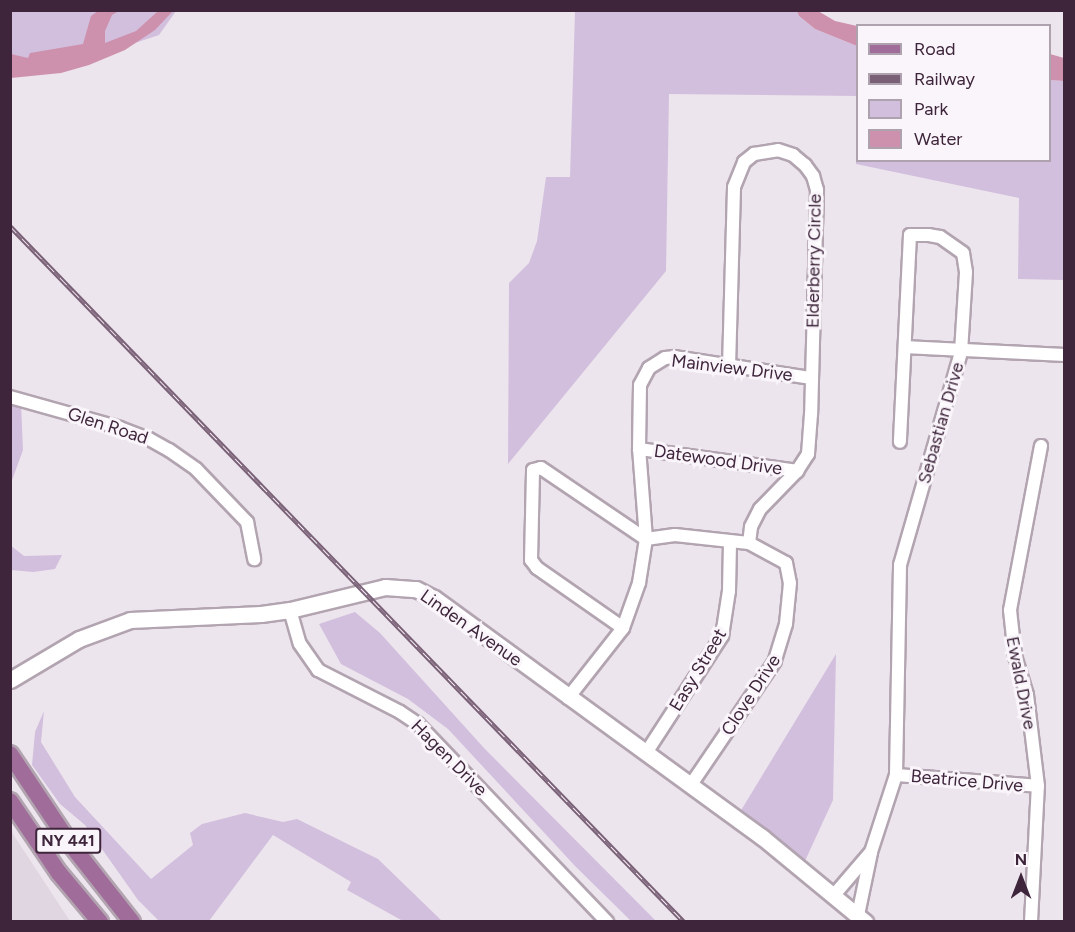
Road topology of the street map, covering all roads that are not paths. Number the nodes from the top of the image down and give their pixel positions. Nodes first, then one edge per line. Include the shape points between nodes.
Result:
1 (905, 347) junction
2 (961, 352) junction
3 (1065, 355) edge
4 (729, 367) junction
5 (810, 378) junction
6 (10, 396) edge
7 (900, 442) dead end
8 (1041, 446) dead end
9 (639, 449) junction
10 (796, 471) junction
11 (646, 539) junction
12 (730, 543) junction
13 (749, 543) junction
14 (255, 558) dead end
15 (290, 610) junction
16 (624, 628) junction
17 (10, 680) edge
18 (568, 698) junction
19 (646, 753) junction
20 (10, 754) edge
21 (896, 775) junction
22 (690, 786) junction
23 (1038, 786) junction
24 (10, 801) edge
25 (871, 852) junction
26 (834, 895) junction
27 (862, 918) edge
28 (100, 921) edge
29 (132, 921) edge
30 (607, 921) edge
31 (1031, 921) edge

1 - 2 street
1 - 2 street, Sebastian Drive via 910,235 929,235 940,237 963,253 966,272
1 - 7 street, Sebastian Drive
2 - 3 street
2 - 21 street, Sebastian Drive via 900,565
4 - 5 street, Mainview Drive
4 - 5 street, Elderberry Circle via 734,187 744,162 753,154 778,150 805,165 817,190
4 - 9 street, Mainview Drive via 675,357 649,368 640,385
5 - 10 street, Elderberry Circle via 808,454
6 - 14 street, Glen Road via 120,428 169,450 195,469 247,522
8 - 23 street, Ewald Drive via 1011,610 1015,656 1027,695
9 - 10 street, Datewood Drive
9 - 11 street, Mainview Drive
10 - 13 street, Elderberry Circle via 760,509 751,527
11 - 12 street, Clove Drive via 675,535
11 - 16 street via 639,583
11 - 16 street via 541,468 533,470 531,560
12 - 13 street, Clove Drive
12 - 19 street, Easy Street via 729,591 722,636
13 - 22 street, Clove Drive via 786,563 789,605 781,649
15 - 17 street, Linden Avenue via 247,616 130,620 79,639
15 - 18 street, Linden Avenue via 376,589 403,586 422,591
15 - 30 street, Hagen Drive via 300,644 318,670 418,724
16 - 18 street
18 - 19 street, Linden Avenue
19 - 22 street, Linden Avenue
20 - 29 main road, NY 441 via 69,842
21 - 23 street, Beatrice Drive
21 - 25 street, Sebastian Drive
22 - 26 street, Linden Avenue
23 - 31 street, Ewald Drive
24 - 28 main road, NY 441 via 59,873
25 - 26 street, Sebastian Drive
25 - 27 street, Sebastian Drive
26 - 27 street, Linden Avenue

